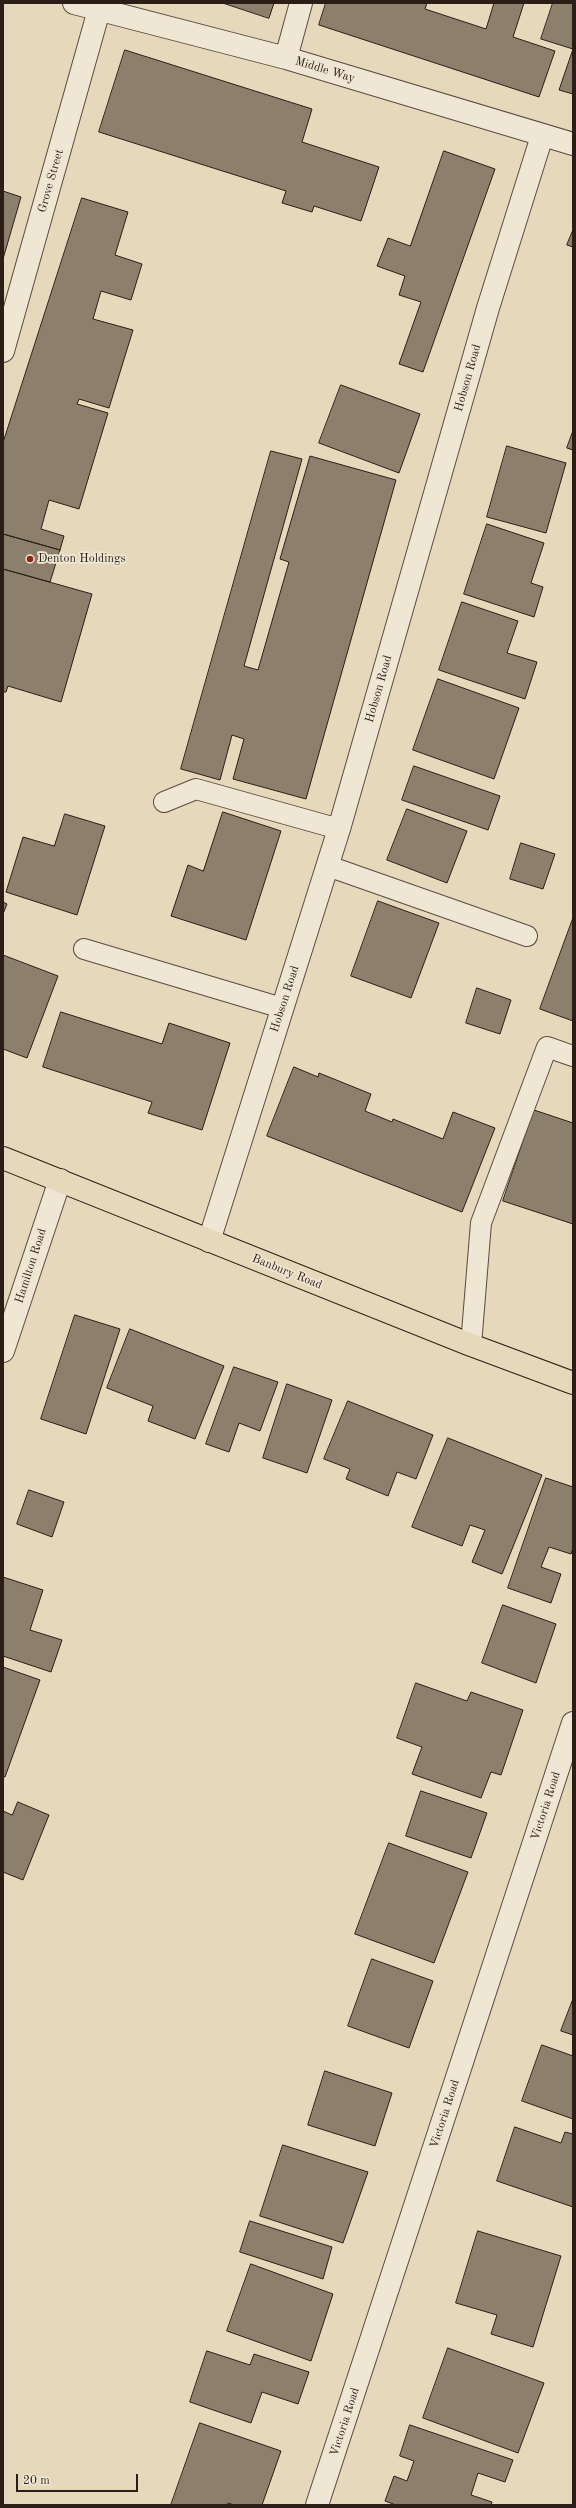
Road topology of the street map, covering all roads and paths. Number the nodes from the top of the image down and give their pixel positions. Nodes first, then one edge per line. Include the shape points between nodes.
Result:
1 (74, 3) edge
2 (301, 3) edge
3 (99, 10) junction
4 (286, 58) junction
5 (542, 136) junction
6 (573, 144) edge
7 (3, 351) edge
8 (164, 802) dead end
9 (339, 829) junction
10 (328, 866) junction
11 (527, 936) dead end
12 (84, 949) dead end
13 (282, 1008) junction
14 (573, 1056) edge
15 (3, 1158) edge
16 (60, 1180) junction
17 (209, 1241) junction
18 (471, 1345) junction
19 (3, 1352) edge
20 (573, 1383) edge
21 (573, 1723) edge
22 (317, 2505) edge

1 - 3 street, Middle Way
2 - 4 street
3 - 4 street, Middle Way
3 - 7 street, Grove Street
4 - 5 street, Middle Way
5 - 6 street, Middle Way
5 - 9 street, Hobson Road via 488,308
8 - 9 lane via 196,790
9 - 10 street, Hobson Road
10 - 11 lane
10 - 13 street, Hobson Road
12 - 13 lane
13 - 17 street, Hobson Road
14 - 18 lane via 547,1047 482,1223
15 - 16 main road, Banbury Road
16 - 17 main road, Banbury Road
16 - 19 street, Hamilton Road
17 - 18 main road, Banbury Road
18 - 20 main road, Banbury Road
21 - 22 street, Victoria Road

